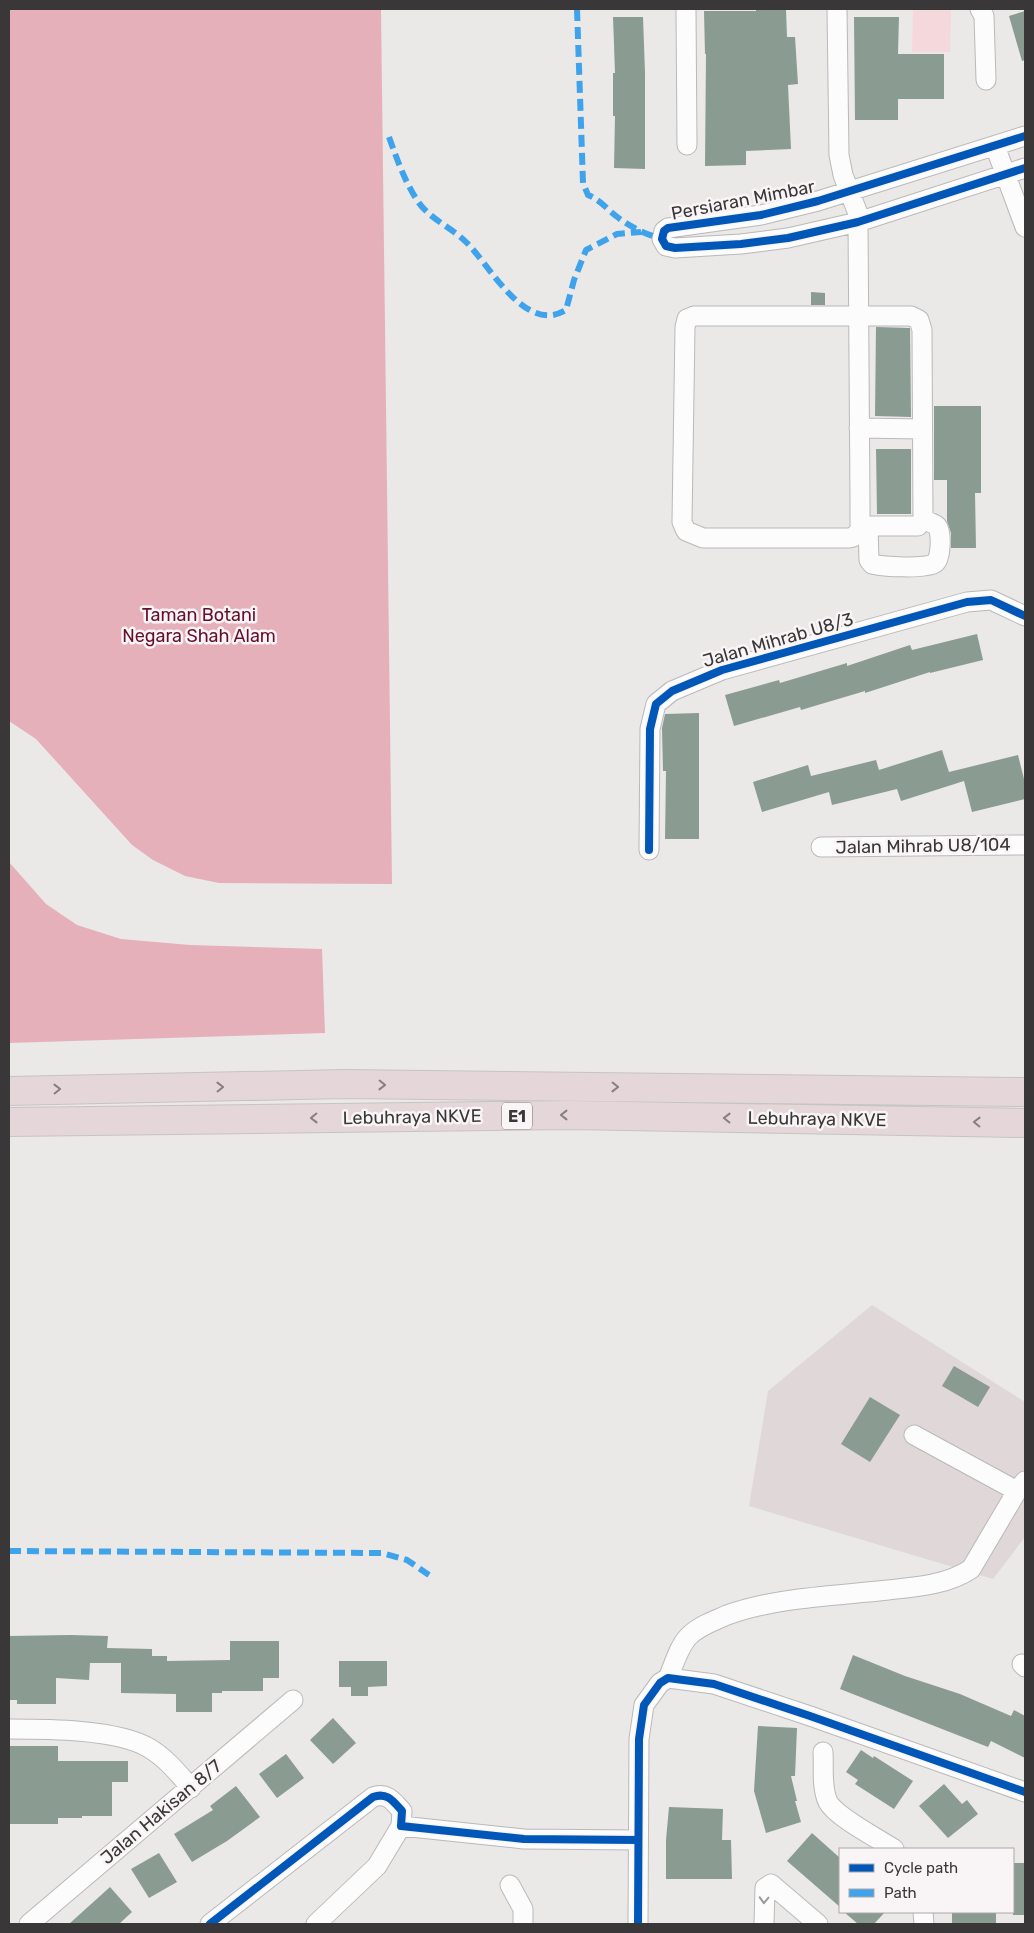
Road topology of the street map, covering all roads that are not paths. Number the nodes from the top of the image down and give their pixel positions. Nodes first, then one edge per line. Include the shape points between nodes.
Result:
1 (686, 9) edge
2 (836, 9) edge
3 (980, 9) edge
4 (986, 80) dead end
5 (1025, 136) edge
6 (687, 146) dead end
7 (995, 146) junction
8 (1025, 168) edge
9 (1007, 174) junction
10 (848, 191) junction
11 (858, 222) junction
12 (1025, 227) edge
13 (859, 316) junction
14 (860, 428) junction
15 (922, 429) junction
16 (923, 519) junction
17 (864, 526) junction
18 (1025, 616) edge
19 (1025, 845) edge
20 (821, 847) dead end
21 (649, 850) dead end
22 (9, 1091) edge
23 (1025, 1092) edge
24 (9, 1122) edge
25 (1025, 1123) edge
26 (914, 1435) dead end
27 (1021, 1486) edge
28 (668, 1678) junction
29 (293, 1700) dead end
30 (9, 1729) edge
31 (823, 1752) dead end
32 (191, 1788) junction
33 (1025, 1792) edge
34 (401, 1826) junction
35 (638, 1840) junction
36 (892, 1848) edge
37 (510, 1885) dead end
38 (801, 1916) edge
39 (29, 1924) edge
40 (210, 1924) edge
41 (316, 1924) edge
42 (523, 1924) edge
43 (638, 1924) edge
44 (764, 1924) edge
45 (818, 1924) edge

1 - 6 street
2 - 10 street via 839,156
3 - 4 street via 984,16
5 - 7 street, Persiaran Mimbar
7 - 9 street
7 - 10 street, Persiaran Mimbar
8 - 9 street, Persiaran Mimbar
9 - 11 street, Persiaran Mimbar
9 - 12 street
10 - 11 street via 857,210
10 - 11 street, Persiaran Mimbar via 761,215 668,228 664,231 663,243 670,248 741,244 788,238
11 - 13 street
13 - 14 street
13 - 15 street via 911,316 921,324
13 - 17 street via 694,316 687,319 682,522 686,531 703,538 849,538
14 - 15 street
14 - 17 street
15 - 16 street
16 - 17 street via 918,526
16 - 17 street via 939,531 939,558 927,566 872,564
18 - 21 street, Jalan Mihrab U8/3 via 991,600 967,602 722,670 672,691 656,704 650,729
19 - 20 street, Jalan Mihrab U8/104
22 -> 23 highway, Lebuhraya NKVE / E1 via 355,1084
25 -> 24 highway, Lebuhraya NKVE / E1 via 570,1115
26 - 27 street
27 - 28 street via 972,1569 964,1574 951,1580 910,1588 749,1607 699,1628 688,1638
28 - 33 street via 714,1684
28 - 35 street via 644,1705 639,1739
29 - 32 street, Jalan Hakisan 8/7
30 - 32 street via 48,1729 122,1738 148,1747 171,1765
31 - 36 street via 824,1788 828,1802 836,1812
32 - 39 street, Jalan Hakisan 8/7
34 - 35 street via 524,1839
34 - 40 street via 402,1811 392,1799 384,1795 373,1797
34 - 41 street via 377,1866
35 - 43 street
37 - 42 street via 523,1909
38 -> 44 street via 771,1884 764,1888
38 - 45 street

